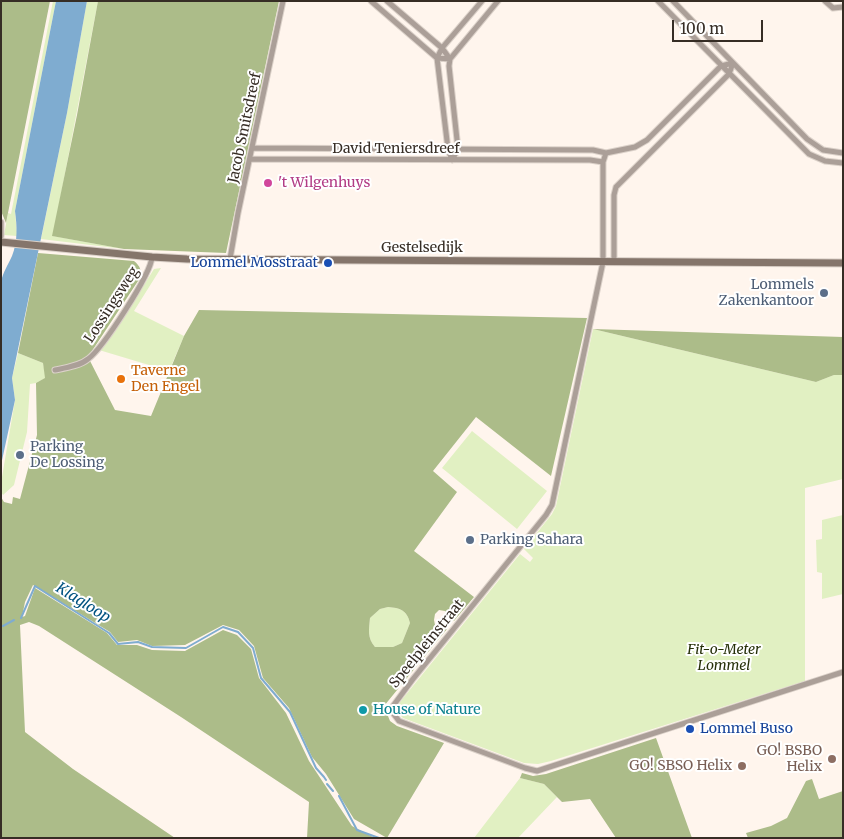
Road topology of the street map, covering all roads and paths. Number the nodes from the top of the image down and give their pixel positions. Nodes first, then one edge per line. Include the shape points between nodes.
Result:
1 (284, 1) edge
2 (371, 1) edge
3 (387, 1) edge
4 (482, 1) edge
5 (498, 1) edge
6 (658, 1) edge
7 (673, 1) edge
8 (825, 1) edge
9 (843, 7) edge
10 (442, 48) junction
11 (437, 58) junction
12 (450, 59) junction
13 (733, 63) junction
14 (722, 66) junction
15 (729, 74) junction
16 (648, 140) junction
17 (252, 148) junction
18 (654, 148) junction
19 (448, 149) junction
20 (458, 149) junction
21 (542, 150) junction
22 (606, 152) junction
23 (841, 153) edge
24 (250, 159) junction
25 (452, 160) junction
26 (542, 160) junction
27 (603, 162) junction
28 (841, 163) edge
29 (604, 191) junction
30 (614, 191) junction
31 (1, 222) edge
32 (1, 236) edge
33 (1, 242) edge
34 (152, 257) junction
35 (230, 259) junction
36 (603, 262) junction
37 (614, 262) junction
38 (843, 263) edge
39 (56, 370) dead end
40 (843, 672) edge

1 - 17 street, Jacob Smitsdreef
2 - 11 street
3 - 10 street
4 - 10 street
5 - 12 street
6 - 14 street
7 - 13 street
8 - 9 street via 833,8
10 - 11 street
10 - 12 street
11 - 12 street
11 - 19 street
12 - 20 street
13 - 14 street
13 - 15 street
13 - 23 street via 815,146
14 - 15 street
14 - 16 street
15 - 18 street
15 - 28 street via 809,154
16 - 18 street
16 - 22 street, David Teniersdreef via 634,147
17 - 19 street, David Teniersdreef
17 - 24 street, Jacob Smitsdreef
18 - 30 street
19 - 20 street, David Teniersdreef
19 - 25 street
20 - 21 street, David Teniersdreef
20 - 25 street
21 - 22 street, David Teniersdreef
21 - 26 street
22 - 27 street, Speelpleinstraat
23 - 28 street
24 - 25 street, David Teniersdreef
24 - 35 street, Jacob Smitsdreef
25 - 26 street, David Teniersdreef
26 - 27 street, David Teniersdreef
27 - 29 street, Speelpleinstraat
29 - 30 street
29 - 36 street, Speelpleinstraat
30 - 37 street
31 - 32 street
33 - 34 main road, Gestelsedijk
34 - 35 main road, Gestelsedijk
34 - 39 street, Lossingsweg via 148,272 92,356
35 - 36 main road, Gestelsedijk
36 - 37 main road, Gestelsedijk
36 - 40 street, Speelpleinstraat via 552,505 393,706 393,713 399,721 537,771
37 - 38 main road, Gestelsedijk

